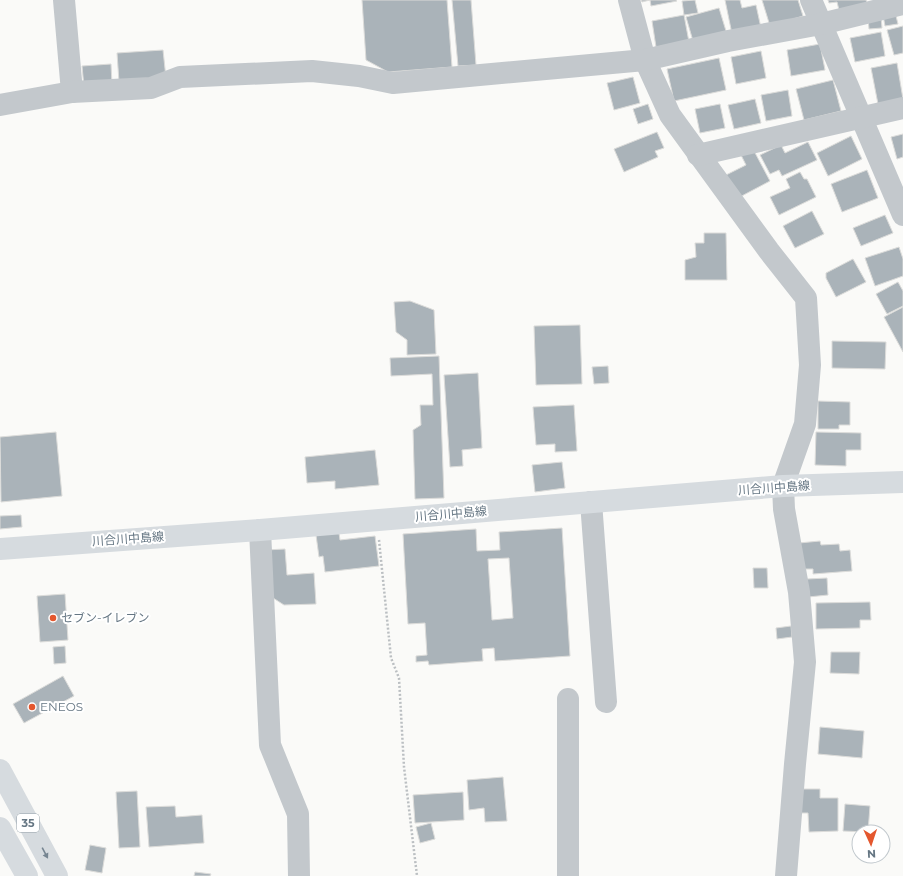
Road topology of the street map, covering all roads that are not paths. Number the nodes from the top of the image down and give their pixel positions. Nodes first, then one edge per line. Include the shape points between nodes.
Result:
1 (64, 0) edge
2 (629, 0) edge
3 (811, 0) edge
4 (903, 4) edge
5 (822, 24) junction
6 (645, 60) junction
7 (72, 92) junction
8 (0, 104) edge
9 (903, 108) edge
10 (860, 118) junction
11 (698, 154) junction
12 (903, 216) edge
13 (903, 482) edge
14 (783, 486) junction
15 (591, 502) junction
16 (260, 530) junction
17 (0, 549) edge
18 (568, 699) dead end
19 (606, 702) dead end
20 (0, 770) edge
21 (0, 828) edge
22 (27, 876) edge
23 (57, 876) edge
24 (299, 876) edge
25 (568, 876) edge
26 (786, 876) edge

1 - 7 street
2 - 6 street
3 - 5 street
4 - 5 street
5 - 6 street via 728,41
5 - 10 street
6 - 7 street via 393,83 312,71 180,77 151,88
6 - 11 street via 670,115
7 - 8 street
9 - 10 street
10 - 11 street
10 - 12 street
11 - 14 street via 806,298 810,365 805,424
13 - 14 main road, 川合川中島線
14 - 15 main road, 川合川中島線
14 - 26 street via 784,509 799,592 805,662
15 - 16 main road, 川合川中島線
15 - 19 street
16 - 17 main road, 川合川中島線
16 - 24 street via 270,745 298,814
18 - 25 street
20 -> 23 main road, 35
21 - 22 main road, 35

